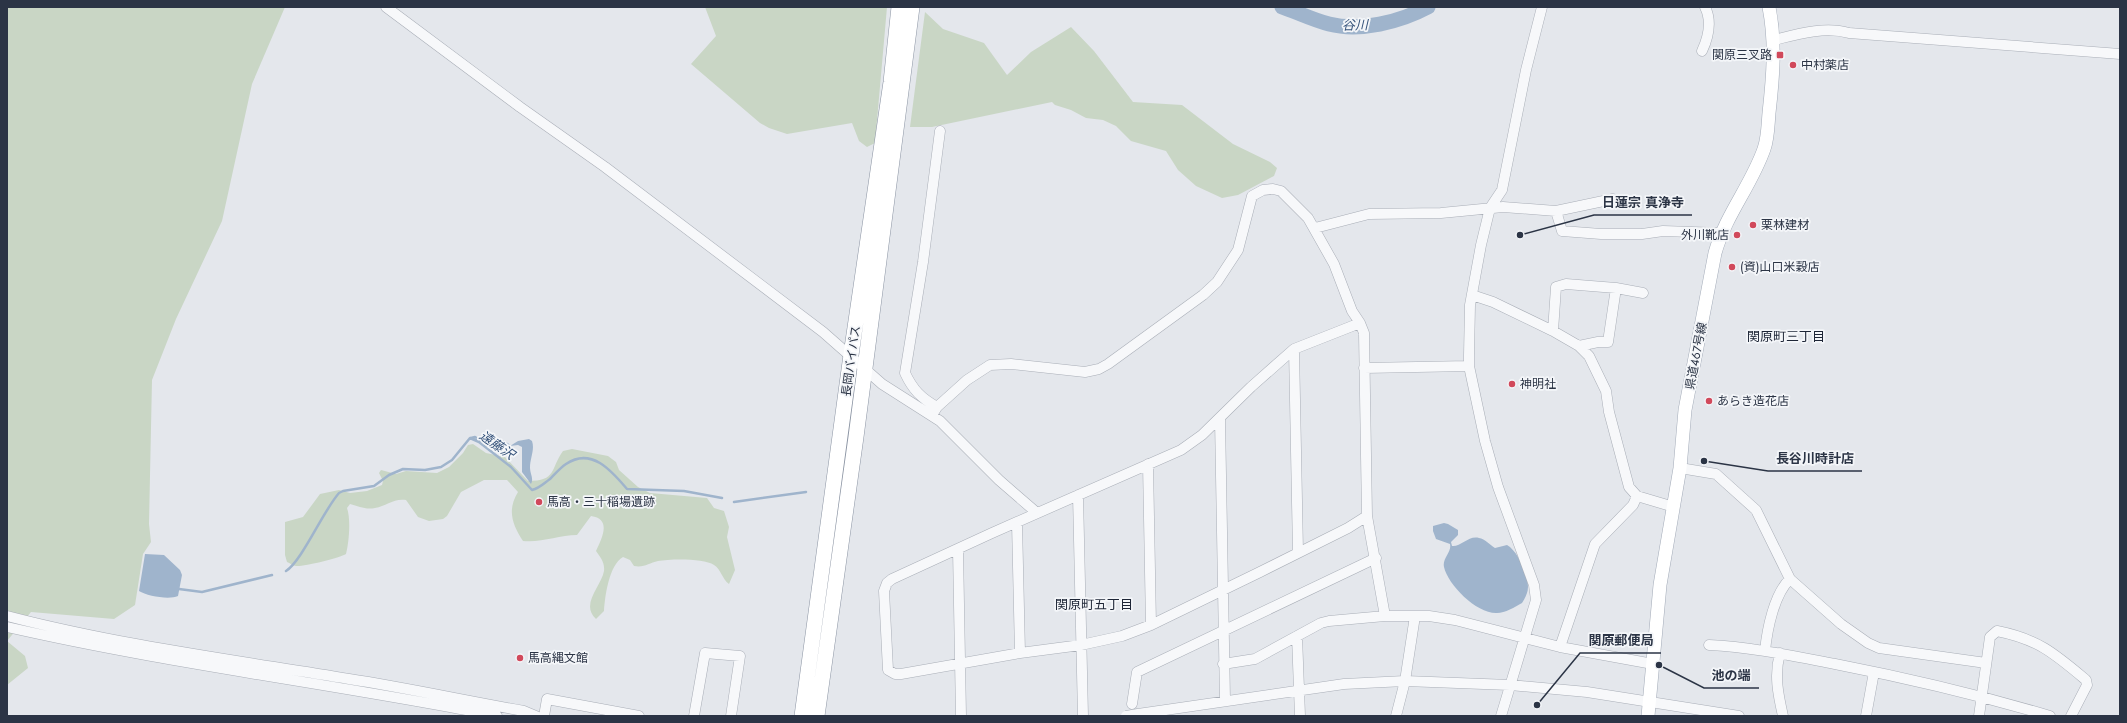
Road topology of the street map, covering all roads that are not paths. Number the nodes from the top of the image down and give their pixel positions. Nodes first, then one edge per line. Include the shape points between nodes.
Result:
1 (386, 7) edge
2 (899, 7) edge
3 (912, 7) edge
4 (1542, 7) edge
5 (1705, 7) edge
6 (1769, 7) edge
7 (1774, 40) junction
8 (1702, 51) dead end
9 (2120, 54) edge
10 (940, 130) dead end
11 (1613, 199) dead end
12 (1490, 208) junction
13 (1556, 211) junction
14 (1315, 228) junction
15 (1721, 233) junction
16 (1616, 288) junction
17 (1643, 293) dead end
18 (1472, 295) junction
19 (1360, 323) junction
20 (1553, 331) junction
21 (1579, 346) junction
22 (1294, 349) junction
23 (851, 355) junction
24 (1469, 366) junction
25 (864, 367) junction
26 (1364, 368) junction
27 (935, 411) junction
28 (1220, 419) junction
29 (1148, 464) junction
30 (1680, 468) junction
31 (1078, 495) junction
32 (1638, 496) junction
33 (1674, 507) junction
34 (1037, 513) junction
35 (1367, 516) junction
36 (1017, 523) junction
37 (958, 549) junction
38 (1298, 552) junction
39 (1376, 558) junction
40 (1790, 579) junction
41 (1223, 590) junction
42 (7, 616) edge
43 (1385, 616) junction
44 (1416, 616) junction
45 (1151, 625) junction
46 (7, 627) edge
47 (1223, 632) junction
48 (1297, 636) junction
49 (1524, 639) junction
50 (1081, 645) junction
51 (1709, 645) dead end
52 (1560, 647) junction
53 (1766, 651) junction
54 (1020, 653) junction
55 (1780, 654) junction
56 (960, 663) junction
57 (1986, 663) junction
58 (1223, 664) junction
59 (1653, 664) junction
60 (1874, 672) junction
61 (1405, 682) junction
62 (1510, 685) junction
63 (1299, 690) junction
64 (1983, 696) junction
65 (1225, 700) junction
66 (1649, 701) junction
67 (1132, 704) dead end
68 (1164, 713) edge
69 (497, 716) edge
70 (536, 716) edge
71 (544, 716) edge
72 (639, 716) edge
73 (694, 716) edge
74 (731, 716) edge
75 (802, 716) edge
76 (817, 716) edge
77 (961, 716) edge
78 (1083, 716) edge
79 (1126, 716) edge
80 (1300, 716) edge
81 (1396, 716) edge
82 (1501, 716) edge
83 (1648, 716) edge
84 (1739, 716) edge
85 (1782, 716) edge
86 (1866, 716) edge
87 (1979, 716) edge
88 (2050, 716) edge
89 (2071, 716) edge

1 - 23 street via 605,168
2 - 23 highway, 長岡バイパス via 891,82
3 - 25 highway, 長岡バイパス
4 - 12 street via 1526,70 1502,190
5 - 8 street via 1709,20 1708,39
6 - 7 main road, 県道467号線
7 - 9 street via 1818,31 1839,30 1849,33
7 - 15 main road, 県道467号線 via 1775,61 1765,147
10 - 27 street via 905,373 911,387
11 - 13 street
12 - 13 street
12 - 14 street via 1441,213 1369,214
12 - 18 street
13 - 15 street via 1562,231 1601,234 1664,231
14 - 19 street via 1334,264 1352,311
14 - 27 street via 1281,191 1263,190 1252,196 1238,250 1217,282 1108,364 1085,372 1012,364 990,365 976,373
15 - 30 main road, 県道467号線 via 1685,410
16 - 17 street
16 - 20 street via 1566,284 1556,287
16 - 21 street via 1608,342
18 - 20 street via 1493,302
18 - 24 street
19 - 22 street
19 - 26 street via 1364,333
20 - 21 street
21 - 32 street via 1589,356 1606,391 1627,481
22 - 28 street
22 - 38 street
23 - 25 street
23 - 75 highway, 長岡バイパス
24 - 26 street
24 - 49 street via 1498,487 1535,591 1536,600
25 - 27 street via 882,384
25 - 76 highway, 長岡バイパス
26 - 35 street
27 - 34 street via 999,480
28 - 29 street via 1181,450
28 - 41 street
29 - 31 street
29 - 45 street
30 - 33 main road, 県道467号線
30 - 40 street via 1716,474 1750,503 1756,510
31 - 34 street
31 - 50 street
32 - 33 street
32 - 52 street via 1633,505 1595,544
33 - 59 main road, 県道467号線 via 1660,585
34 - 36 street
35 - 38 street
35 - 39 street
36 - 37 street
36 - 54 street
37 - 56 street
37 - 56 street via 892,579 884,591 888,670 901,674
38 - 41 street
39 - 43 street
39 - 47 street
40 - 53 street via 1781,591 1767,630
40 - 57 street via 1841,624 1879,648
41 - 45 street
41 - 47 street
42 - 70 street via 149,647 350,679 524,711
43 - 44 street
43 - 48 street via 1329,621
44 - 49 street via 1455,620
44 - 61 street
45 - 50 street via 1122,636
46 - 69 street via 139,656
47 - 58 street
47 - 67 street via 1138,672
48 - 58 street via 1255,659
48 - 63 street
49 - 52 street
49 - 62 street
50 - 54 street
50 - 78 street
51 - 53 street
52 - 59 street
53 - 55 street
54 - 56 street
55 - 60 street
55 - 85 street via 1776,679
56 - 77 street
57 - 64 street
57 - 89 street via 1990,637 1997,631 2017,634 2040,644 2086,680 2087,686
58 - 65 street
59 - 66 main road, 県道467号線
60 - 64 street
60 - 86 street
61 - 62 street
61 - 63 street via 1344,684
61 - 81 street
62 - 66 street
62 - 82 street
63 - 65 street
63 - 80 street
64 - 87 street
64 - 88 street
65 - 68 street
66 - 83 main road, 県道467号線
66 - 84 street
68 - 79 street, bridge
71 - 72 street via 547,699
73 - 74 street via 706,653 740,656

